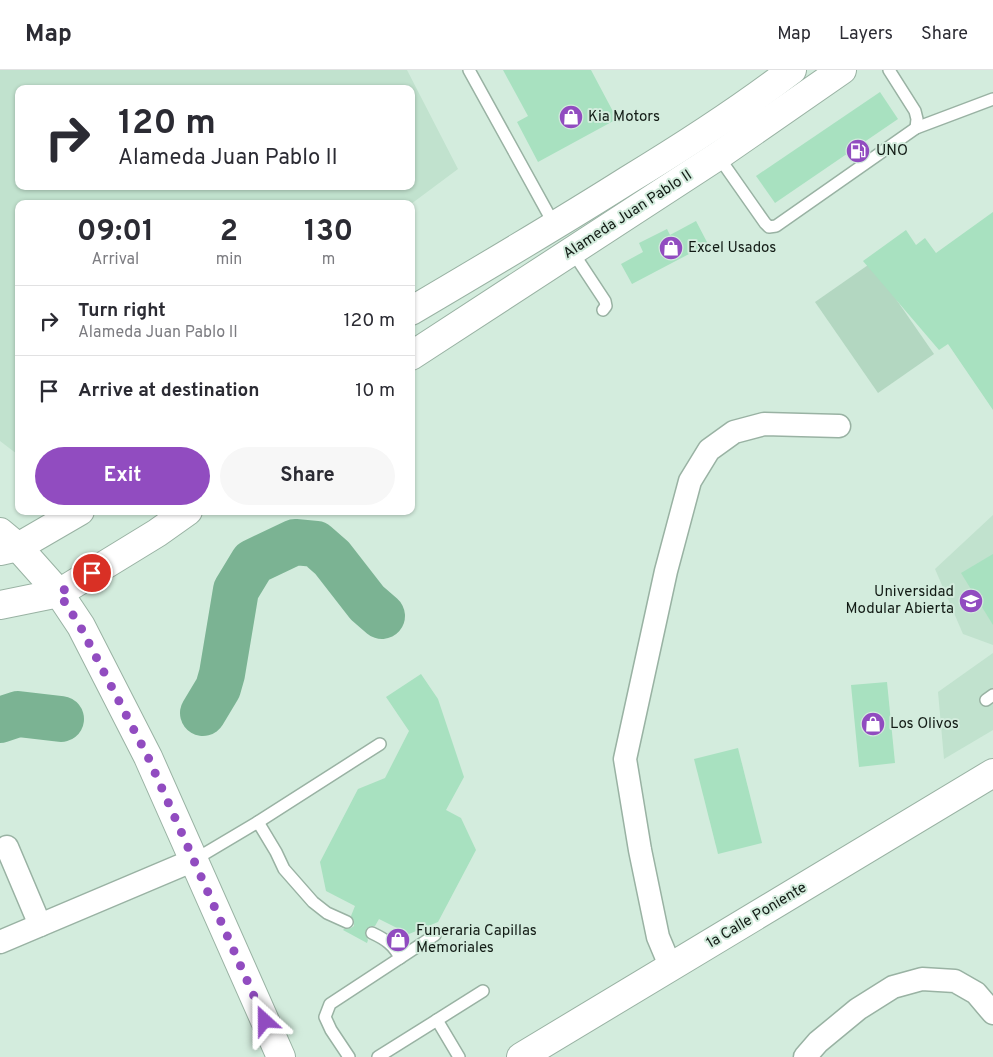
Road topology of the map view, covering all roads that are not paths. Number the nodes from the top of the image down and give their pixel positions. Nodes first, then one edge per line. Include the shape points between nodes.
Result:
1 (470, 70) edge
2 (842, 70) edge
3 (889, 70) edge
4 (779, 75) edge
5 (993, 99) edge
6 (916, 128) junction
7 (718, 156) junction
8 (555, 226) junction
9 (572, 251) junction
10 (415, 309) edge
11 (603, 310) dead end
12 (415, 353) edge
13 (839, 426) dead end
14 (71, 515) edge
15 (182, 515) edge
16 (6, 543) edge
17 (59, 593) junction
18 (0, 606) edge
19 (380, 744) dead end
20 (993, 773) edge
21 (258, 822) junction
22 (8, 848) dead end
23 (194, 860) junction
24 (347, 922) dead end
25 (40, 925) junction
26 (372, 933) dead end
27 (435, 934) dead end
28 (0, 942) edge
29 (400, 958) junction
30 (671, 968) junction
31 (483, 991) dead end
32 (993, 1012) edge
33 (437, 1020) junction
34 (281, 1057) edge
35 (350, 1057) edge
36 (378, 1057) edge
37 (459, 1057) edge
38 (521, 1057) edge
39 (804, 1057) edge

1 - 8 lane
2 - 7 main road, Alameda Juan Pablo II
3 - 6 lane via 915,111
4 - 8 main road, Alameda Juan Pablo II via 675,151
5 - 6 lane
6 - 7 lane via 776,226 769,227
7 - 9 main road, Alameda Juan Pablo II
8 - 10 main road, Alameda Juan Pablo II
9 - 11 lane via 604,301 606,306
9 - 12 main road, Alameda Juan Pablo II
13 - 30 street via 764,424 734,432 709,450 690,481 666,571 624,760 658,937
14 - 16 main road
15 - 17 main road
16 - 17 main road
17 - 18 main road
17 - 23 main road via 80,626 148,757
19 - 21 lane
20 - 30 main road, 1a Calle Poniente
21 - 23 lane
21 - 24 lane via 284,869 313,902
22 - 25 street
23 - 25 street
23 - 34 main road
25 - 28 street
26 - 29 lane via 384,939
27 - 29 lane
29 - 35 lane via 330,1004 325,1017 330,1030
30 - 38 main road, 1a Calle Poniente
31 - 33 lane
32 - 39 street via 976,994 954,981 922,980 893,987 858,1008
33 - 36 lane
33 - 37 lane

